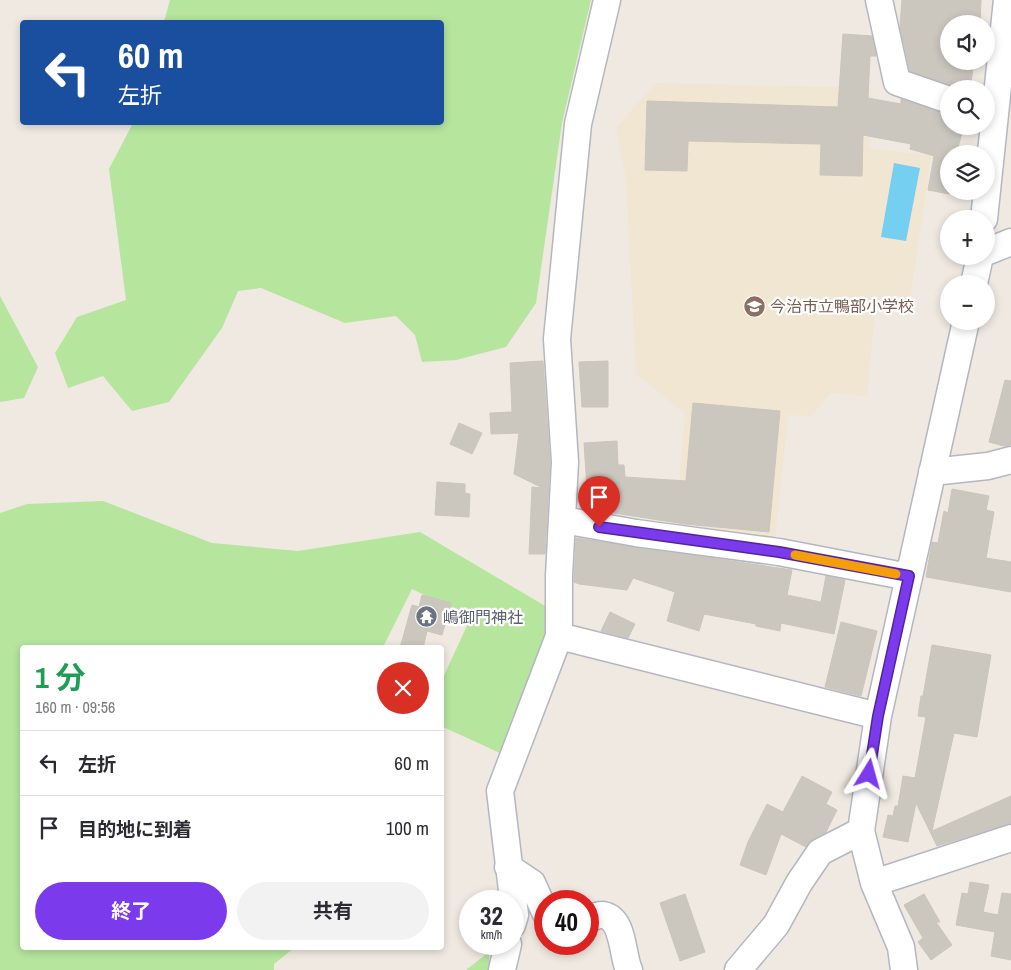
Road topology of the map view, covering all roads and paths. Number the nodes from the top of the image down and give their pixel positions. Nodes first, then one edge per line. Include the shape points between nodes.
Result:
1 (607, 0) edge
2 (879, 0) edge
3 (1008, 0) edge
4 (995, 83) edge
5 (940, 97) edge
6 (989, 135) edge
7 (985, 210) edge
8 (1011, 242) edge
9 (995, 248) edge
10 (964, 330) edge
11 (1011, 460) edge
12 (932, 472) junction
13 (562, 520) junction
14 (909, 576) junction
15 (559, 636) junction
16 (878, 716) junction
17 (861, 831) junction
18 (1011, 838) edge
19 (508, 867) junction
20 (874, 883) junction
21 (511, 890) edge
22 (535, 890) edge
23 (599, 915) edge
24 (505, 955) edge
25 (502, 970) edge
26 (629, 970) edge
27 (739, 970) edge
28 (904, 970) edge

1 - 13 street via 578,124 557,339 564,462
2 - 5 street via 897,82
3 - 4 street
6 - 7 street
8 - 9 street
10 - 12 street
11 - 12 street
12 - 14 street
13 - 14 street via 779,552
13 - 15 street
14 - 16 street
15 - 16 street
15 - 19 street via 500,791
16 - 17 street
17 - 20 street
17 - 27 street via 820,852 776,925
18 - 20 street
19 - 21 street
19 - 22 street via 532,883
20 - 28 street via 901,947
23 - 26 street via 609,917 619,928
24 - 25 street

